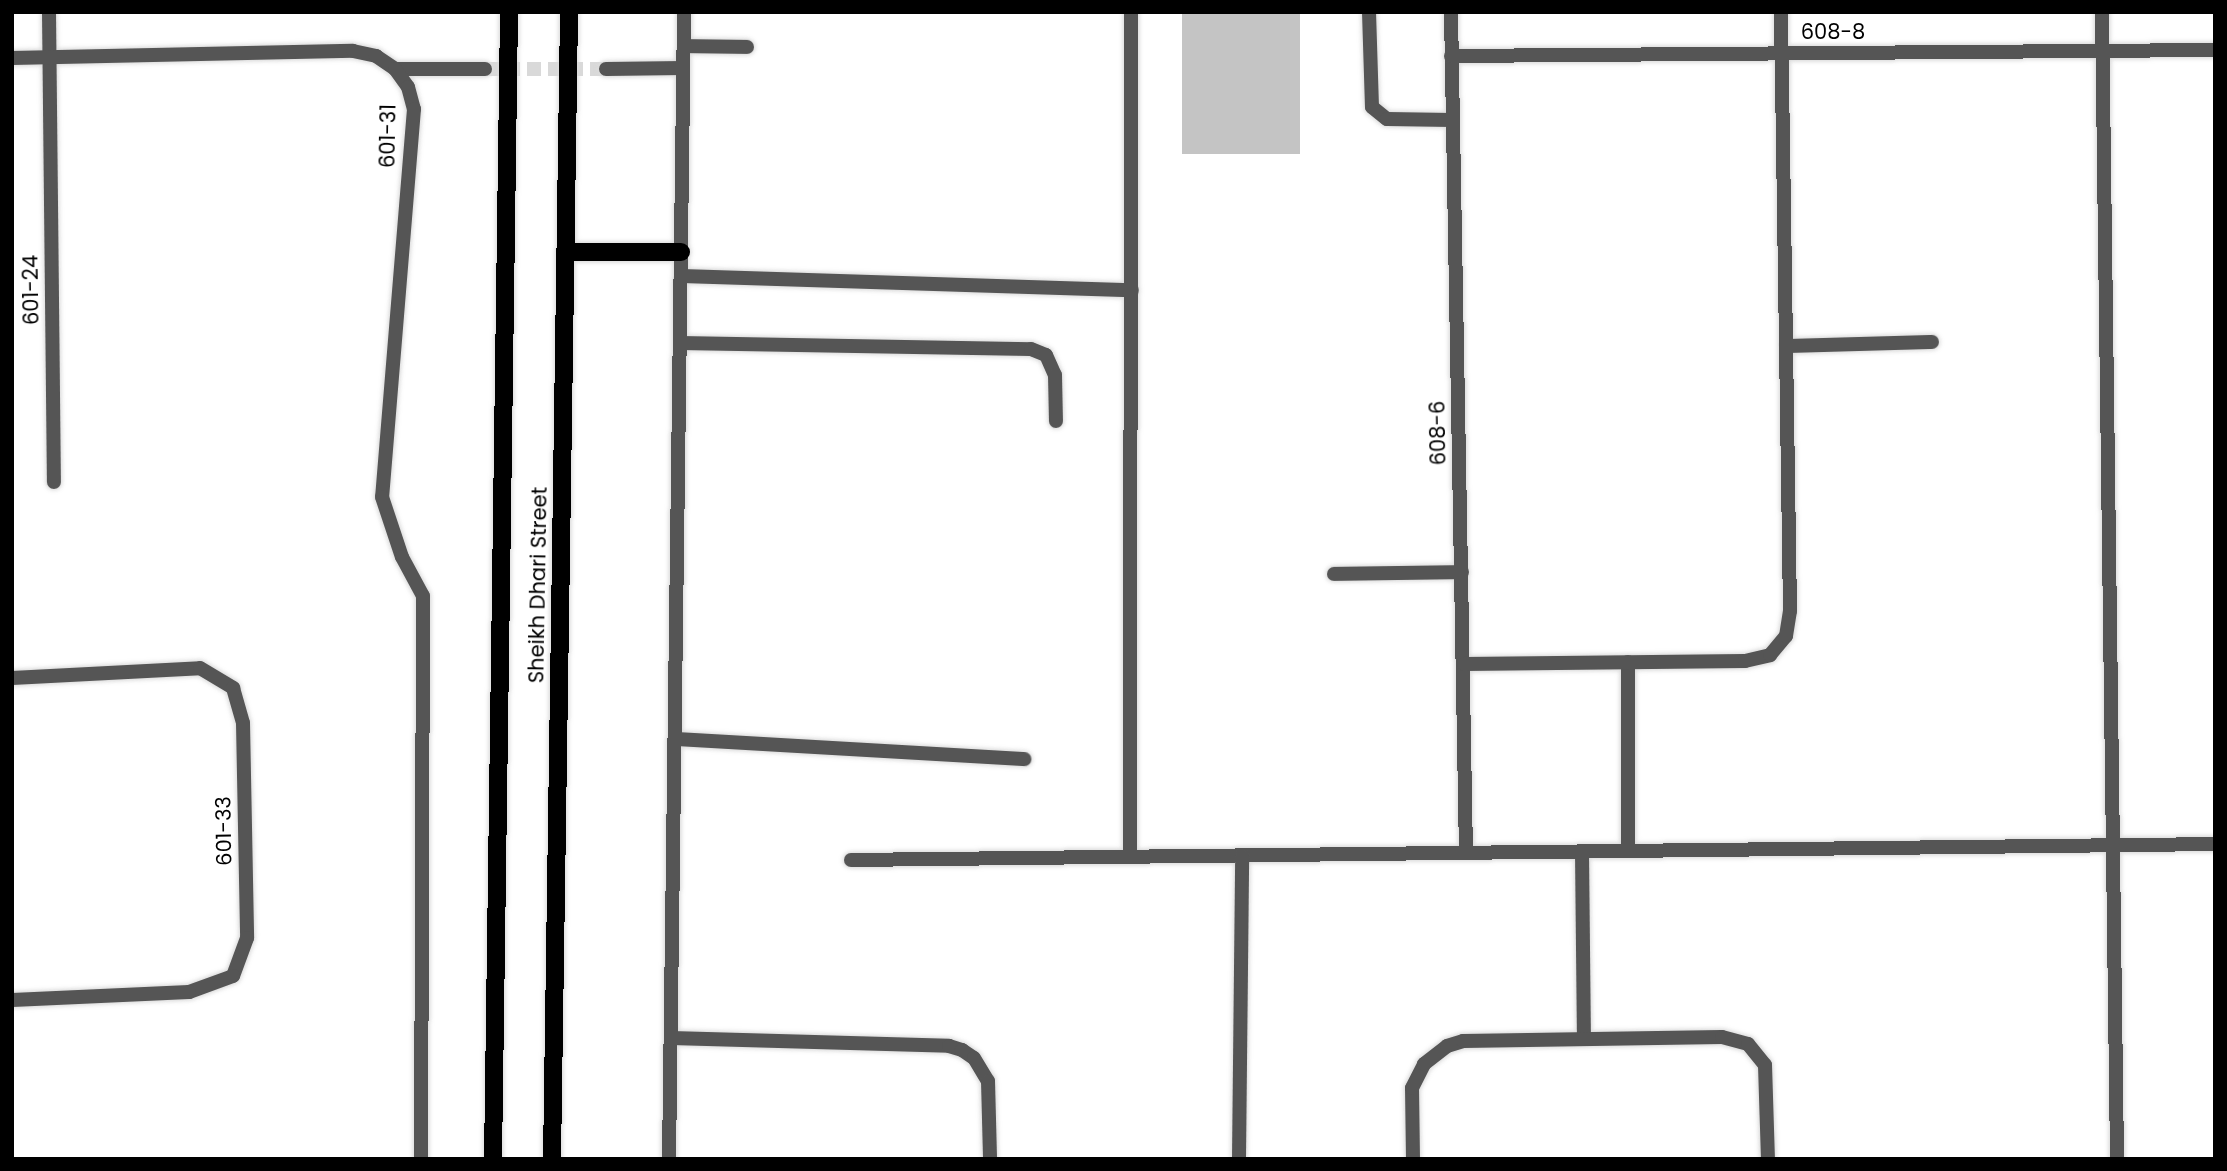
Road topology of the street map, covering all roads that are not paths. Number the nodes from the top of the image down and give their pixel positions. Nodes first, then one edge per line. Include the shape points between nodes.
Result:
1 (49, 12) edge
2 (509, 12) edge
3 (569, 12) edge
4 (684, 12) edge
5 (1131, 12) edge
6 (1369, 12) edge
7 (1451, 12) edge
8 (1781, 12) edge
9 (2102, 12) edge
10 (684, 47) junction
11 (747, 47) dead end
12 (2215, 50) edge
13 (2103, 51) junction
14 (1781, 54) junction
15 (1451, 56) junction
16 (49, 57) junction
17 (12, 58) edge
18 (683, 68) junction
19 (395, 69) junction
20 (485, 69) tunnel mouth
21 (606, 69) tunnel mouth
22 (1452, 120) junction
23 (566, 252) junction
24 (681, 252) junction
25 (681, 276) junction
26 (1132, 290) junction
27 (1933, 342) dead end
28 (680, 343) junction
29 (1786, 346) junction
30 (1056, 421) dead end
31 (54, 482) dead end
32 (1462, 572) junction
33 (1334, 575) dead end
34 (1628, 662) junction
35 (1464, 664) junction
36 (12, 678) edge
37 (675, 739) junction
38 (1024, 759) dead end
39 (2215, 844) edge
40 (2113, 845) junction
41 (1628, 851) junction
42 (1582, 852) junction
43 (1466, 853) junction
44 (1242, 856) junction
45 (1130, 857) junction
46 (851, 860) dead end
47 (12, 1000) edge
48 (671, 1038) junction
49 (1584, 1040) junction
50 (421, 1159) edge
51 (493, 1159) edge
52 (552, 1159) edge
53 (669, 1159) edge
54 (990, 1159) edge
55 (1239, 1159) edge
56 (1413, 1159) edge
57 (1768, 1159) edge
58 (2117, 1159) edge

1 - 16 street, 601-24
2 - 51 main road, Sheikh Dhari Street
3 - 23 main road, Sheikh Dhari Street
4 - 10 street
5 - 26 street
6 - 22 street via 1372,107 1387,119
7 - 15 street, 608-6
8 - 14 street
9 - 13 street
10 - 11 street
10 - 18 street
12 - 13 street, 608-8
13 - 14 street, 608-8
13 - 40 street
14 - 15 street, 608-8
14 - 29 street
15 - 22 street, 608-6
16 - 17 street
16 - 19 street via 353,51 376,56
16 - 31 street, 601-24
18 - 21 street
18 - 24 street
19 - 20 street
19 - 50 street, 601-31 via 408,87 414,109 382,497 402,557 423,596
22 - 32 street, 608-6
23 - 24 main road
23 - 52 main road, Sheikh Dhari Street
24 - 25 street
25 - 26 street
25 - 28 street
26 - 45 street
27 - 29 street
28 - 30 street via 1031,349 1046,355 1055,375
28 - 37 street
29 - 34 street via 1790,611 1786,636 1770,655 1758,660
32 - 33 street
32 - 35 street, 608-6
34 - 35 street
34 - 41 street
35 - 43 street, 608-6
36 - 47 street, 601-33 via 200,668 233,688 243,723 247,938 233,976 189,992
37 - 38 street
37 - 48 street
39 - 40 street
40 - 41 street
40 - 58 street
41 - 42 street
42 - 43 street
42 - 49 street
43 - 44 street
44 - 45 street
44 - 55 street
45 - 46 street
48 - 53 street
48 - 54 street via 962,1050 974,1058 988,1081
49 - 56 street via 1464,1041 1433,1055 1412,1088
49 - 57 street via 1736,1038 1758,1054 1767,1079

